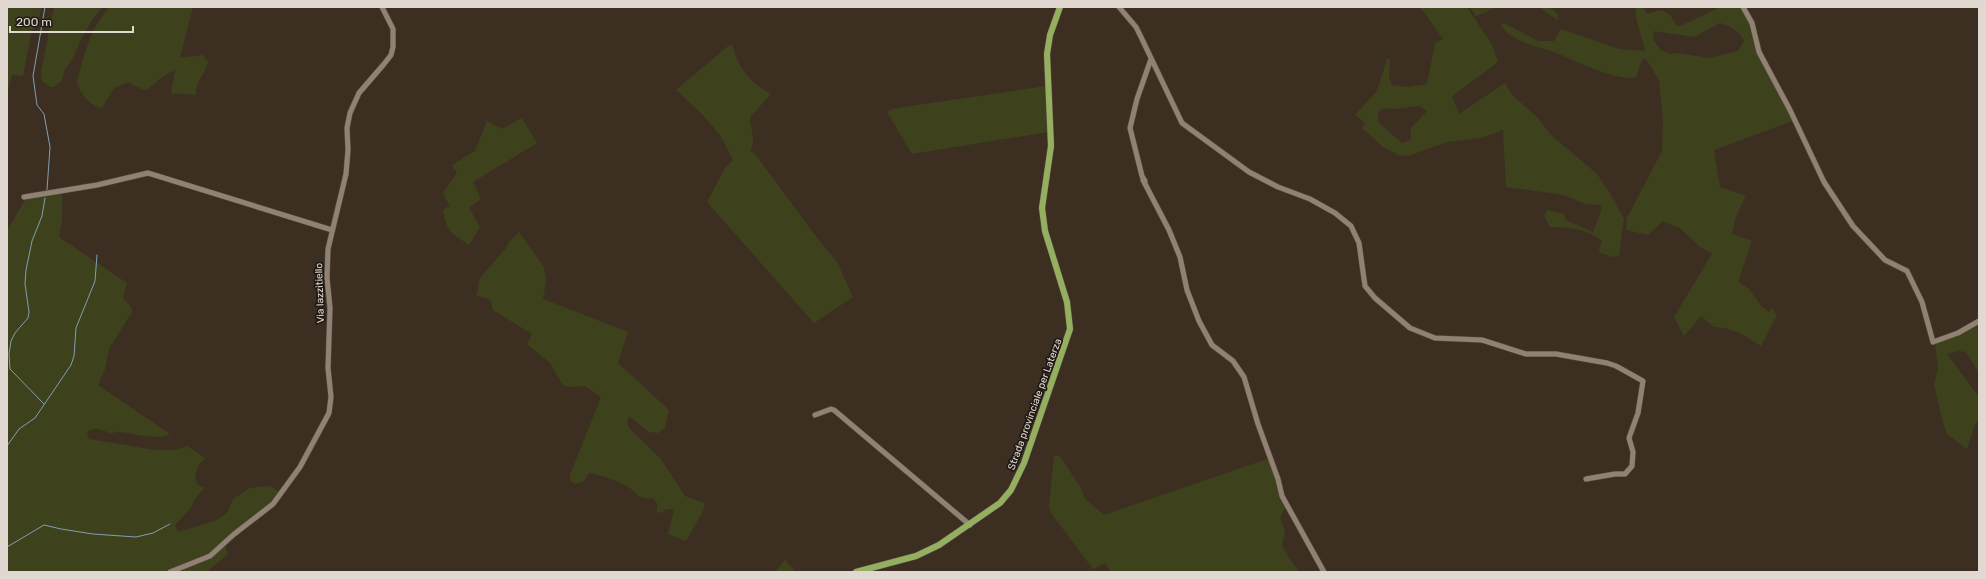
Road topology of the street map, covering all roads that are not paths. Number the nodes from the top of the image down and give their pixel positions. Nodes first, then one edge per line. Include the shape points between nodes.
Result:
1 (382, 7) edge
2 (1060, 7) edge
3 (1119, 7) edge
4 (1743, 7) edge
5 (1151, 59) junction
6 (24, 197) dead end
7 (332, 230) junction
8 (1979, 321) edge
9 (815, 415) dead end
10 (1586, 479) dead end
11 (970, 525) junction
12 (170, 572) edge
13 (856, 572) edge
14 (1324, 572) edge

1 - 7 street, Via Iazzitiello via 393,29 393,47 384,64 359,93 350,113 347,128 346,174
2 - 11 main road, Strada provinciale per Laterza via 1050,34 1047,54 1051,142 1042,208 1045,231 1067,302 1070,329 1066,347 1018,479 1000,503
3 - 5 street via 1136,27
4 - 8 street via 1752,22 1759,52 1824,182 1853,226 1885,260 1906,271 1922,302 1933,342 1958,333
5 - 10 street via 1179,119 1190,130 1249,172 1310,199 1352,226 1359,243 1365,286 1410,328 1435,338 1482,340 1526,354 1556,354 1607,363 1643,381 1638,413 1630,438 1632,466 1625,474
5 - 14 street via 1130,128 1145,181 1180,257 1187,290 1199,321 1212,344 1233,361 1244,377 1282,496
6 - 7 street via 97,185 148,173
7 - 12 street, Via Iazzitiello via 327,261 330,308 329,413 300,467 273,504 210,556
9 - 11 street via 834,410
11 - 13 main road, Strada provinciale per Laterza via 922,554

